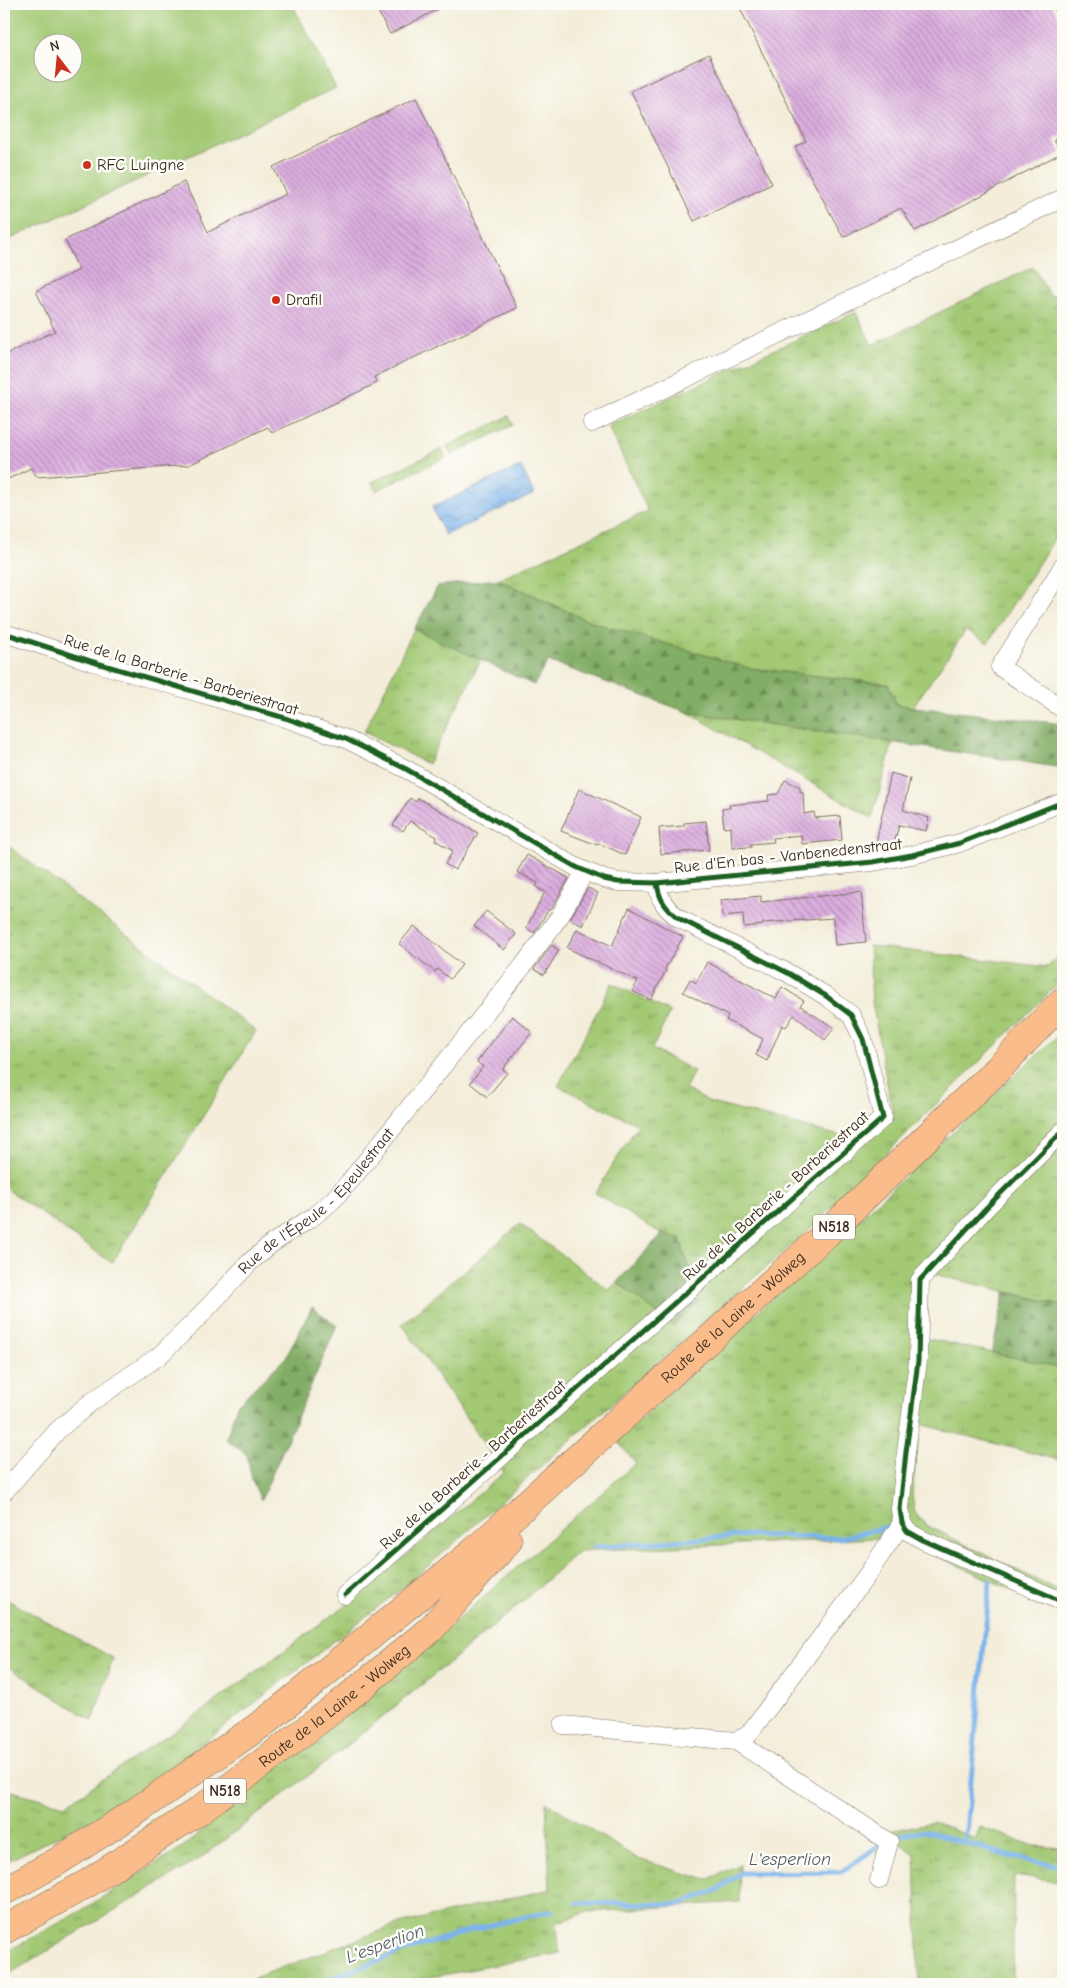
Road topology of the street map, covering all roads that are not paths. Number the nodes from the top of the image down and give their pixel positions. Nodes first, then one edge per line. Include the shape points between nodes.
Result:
1 (1063, 198) edge
2 (592, 422) dead end
3 (1063, 566) edge
4 (4, 634) edge
5 (1063, 710) edge
6 (1063, 802) edge
7 (585, 871) junction
8 (656, 883) junction
9 (1063, 1001) edge
10 (1063, 1131) edge
11 (594, 1442) junction
12 (4, 1492) edge
13 (902, 1524) junction
14 (345, 1595) dead end
15 (1063, 1602) edge
16 (563, 1725) dead end
17 (736, 1741) junction
18 (879, 1880) dead end
19 (4, 1890) edge
20 (4, 1930) edge

1 - 2 street
3 - 5 street via 1000,667
4 - 7 street, Rue de la Barberie - Barberiestraat via 285,718 346,740 406,769
6 - 8 street, Rue d'En bas - Vanbenedenstraat via 960,843 912,855 873,862
7 - 8 street, Rue de la Barberie - Barberiestraat via 618,882
7 - 12 street, Rue de l'Épeule - Epeulestraat via 560,916 523,966 332,1201 249,1263 159,1356 90,1403 58,1430
8 - 14 street, Rue de la Barberie - Barberiestraat via 661,901 680,919 788,973 851,1015 862,1039 883,1118
9 - 11 highway, Route de la Laine - Wolweg / N518 via 998,1069 827,1233
10 - 13 street via 920,1280 918,1361 900,1509
11 - 19 highway, Route de la Laine - Wolweg / N518 via 471,1554 266,1721 135,1812
11 - 20 highway, Route de la Laine - Wolweg / N518 via 431,1629 339,1705 200,1810 88,1883
13 - 15 street via 907,1531 923,1540
13 - 17 street via 748,1734
16 - 17 street
17 - 18 street via 889,1842

